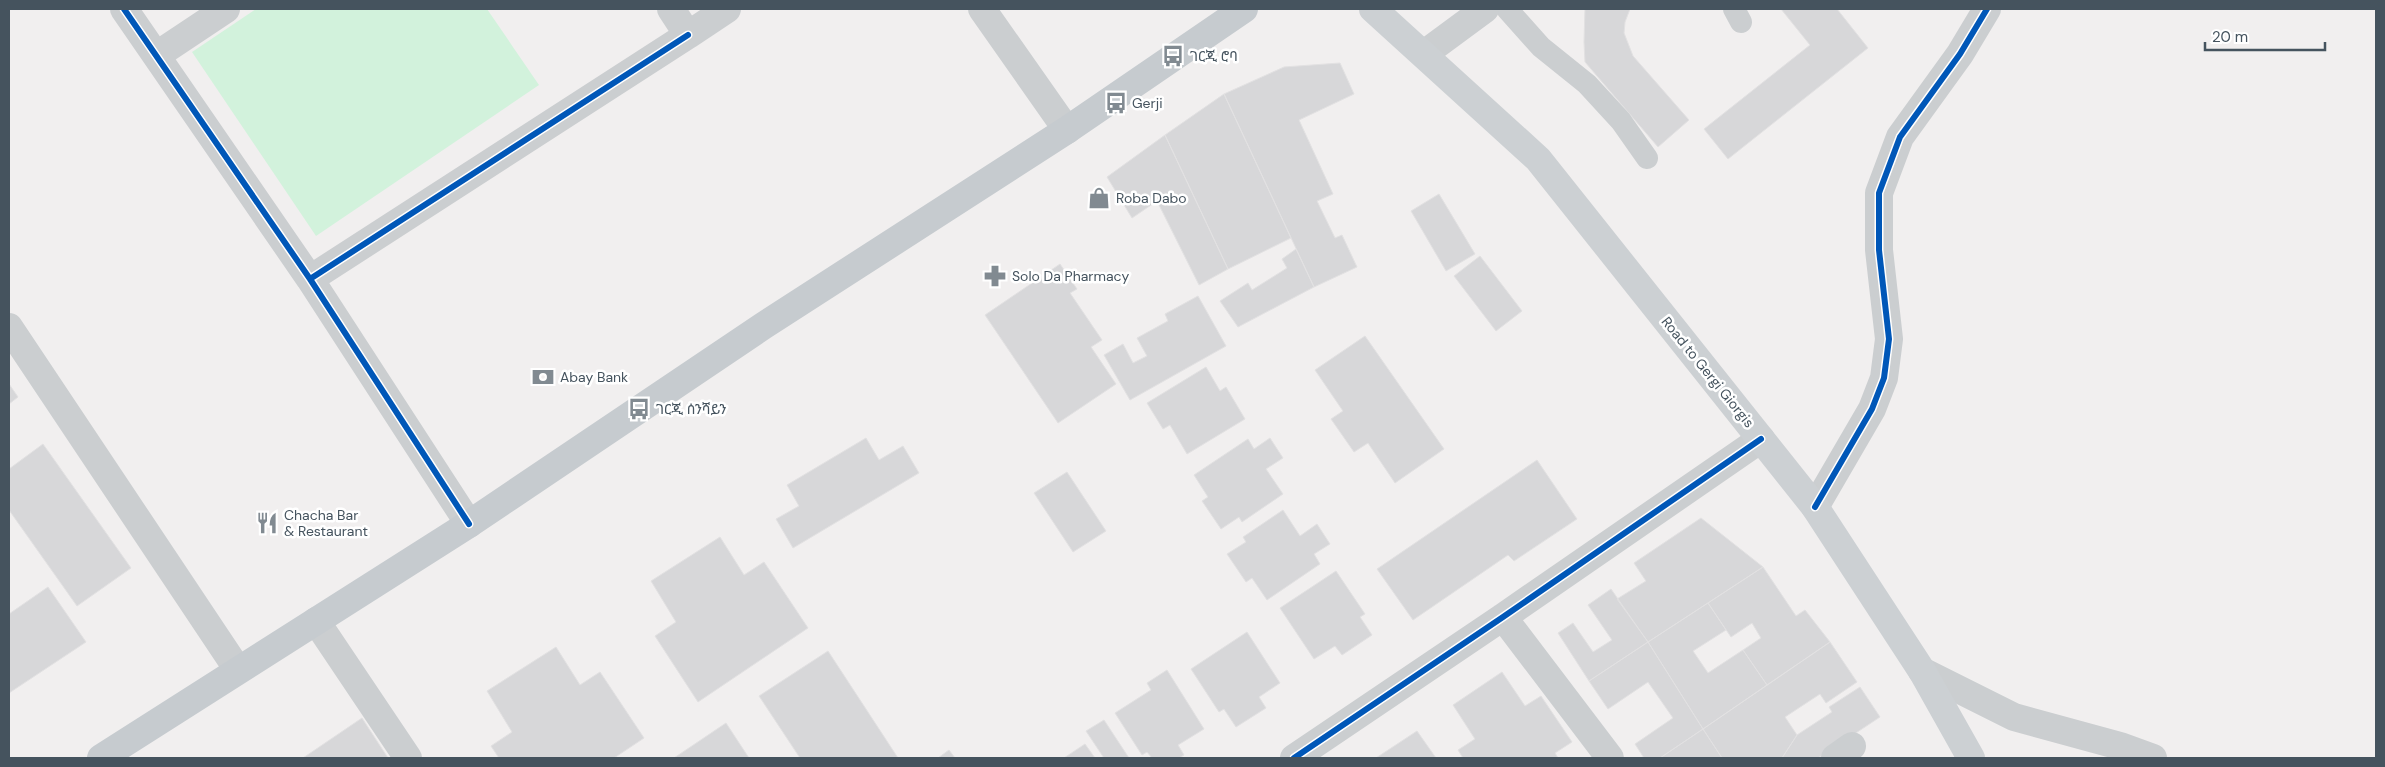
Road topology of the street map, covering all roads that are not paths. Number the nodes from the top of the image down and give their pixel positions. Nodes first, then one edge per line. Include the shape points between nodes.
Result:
1 (124, 9) edge
2 (226, 9) edge
3 (671, 9) edge
4 (727, 9) edge
5 (982, 9) edge
6 (1244, 9) edge
7 (1373, 9) edge
8 (1485, 9) edge
9 (1507, 9) edge
10 (1987, 9) edge
11 (688, 35) junction
12 (1424, 54) junction
13 (157, 55) junction
14 (1067, 130) junction
15 (1646, 158) dead end
16 (310, 279) junction
17 (9, 327) edge
18 (1761, 439) junction
19 (1815, 508) junction
20 (469, 524) junction
21 (1503, 617) junction
22 (316, 621) junction
23 (238, 670) junction
24 (1922, 672) junction
25 (101, 758) edge
26 (408, 758) edge
27 (1294, 758) edge
28 (1610, 758) edge
29 (1971, 758) edge
30 (2153, 758) edge

1 - 13 street
2 - 13 street
3 - 11 street
4 - 11 street
5 - 14 street
6 - 14 main road
7 - 12 main road, Road to Gergi Giorgis
8 - 12 street
9 - 15 lane via 1541,47 1587,84 1621,121
10 - 19 street via 1960,54 1900,137 1879,193 1880,250 1889,339 1884,378 1872,409
11 - 16 street
12 - 18 main road, Road to Gergi Giorgis via 1538,159
13 - 16 street
14 - 20 main road via 762,326
16 - 20 street
17 - 23 street
18 - 19 main road, Road to Gergi Giorgis
18 - 21 street
19 - 24 main road, Road to Gergi Giorgis
20 - 22 main road
21 - 27 street
21 - 28 street
22 - 23 main road
22 - 26 street
23 - 25 main road
24 - 29 main road, Road to Gergi Giorgis
24 - 30 street via 2014,717

